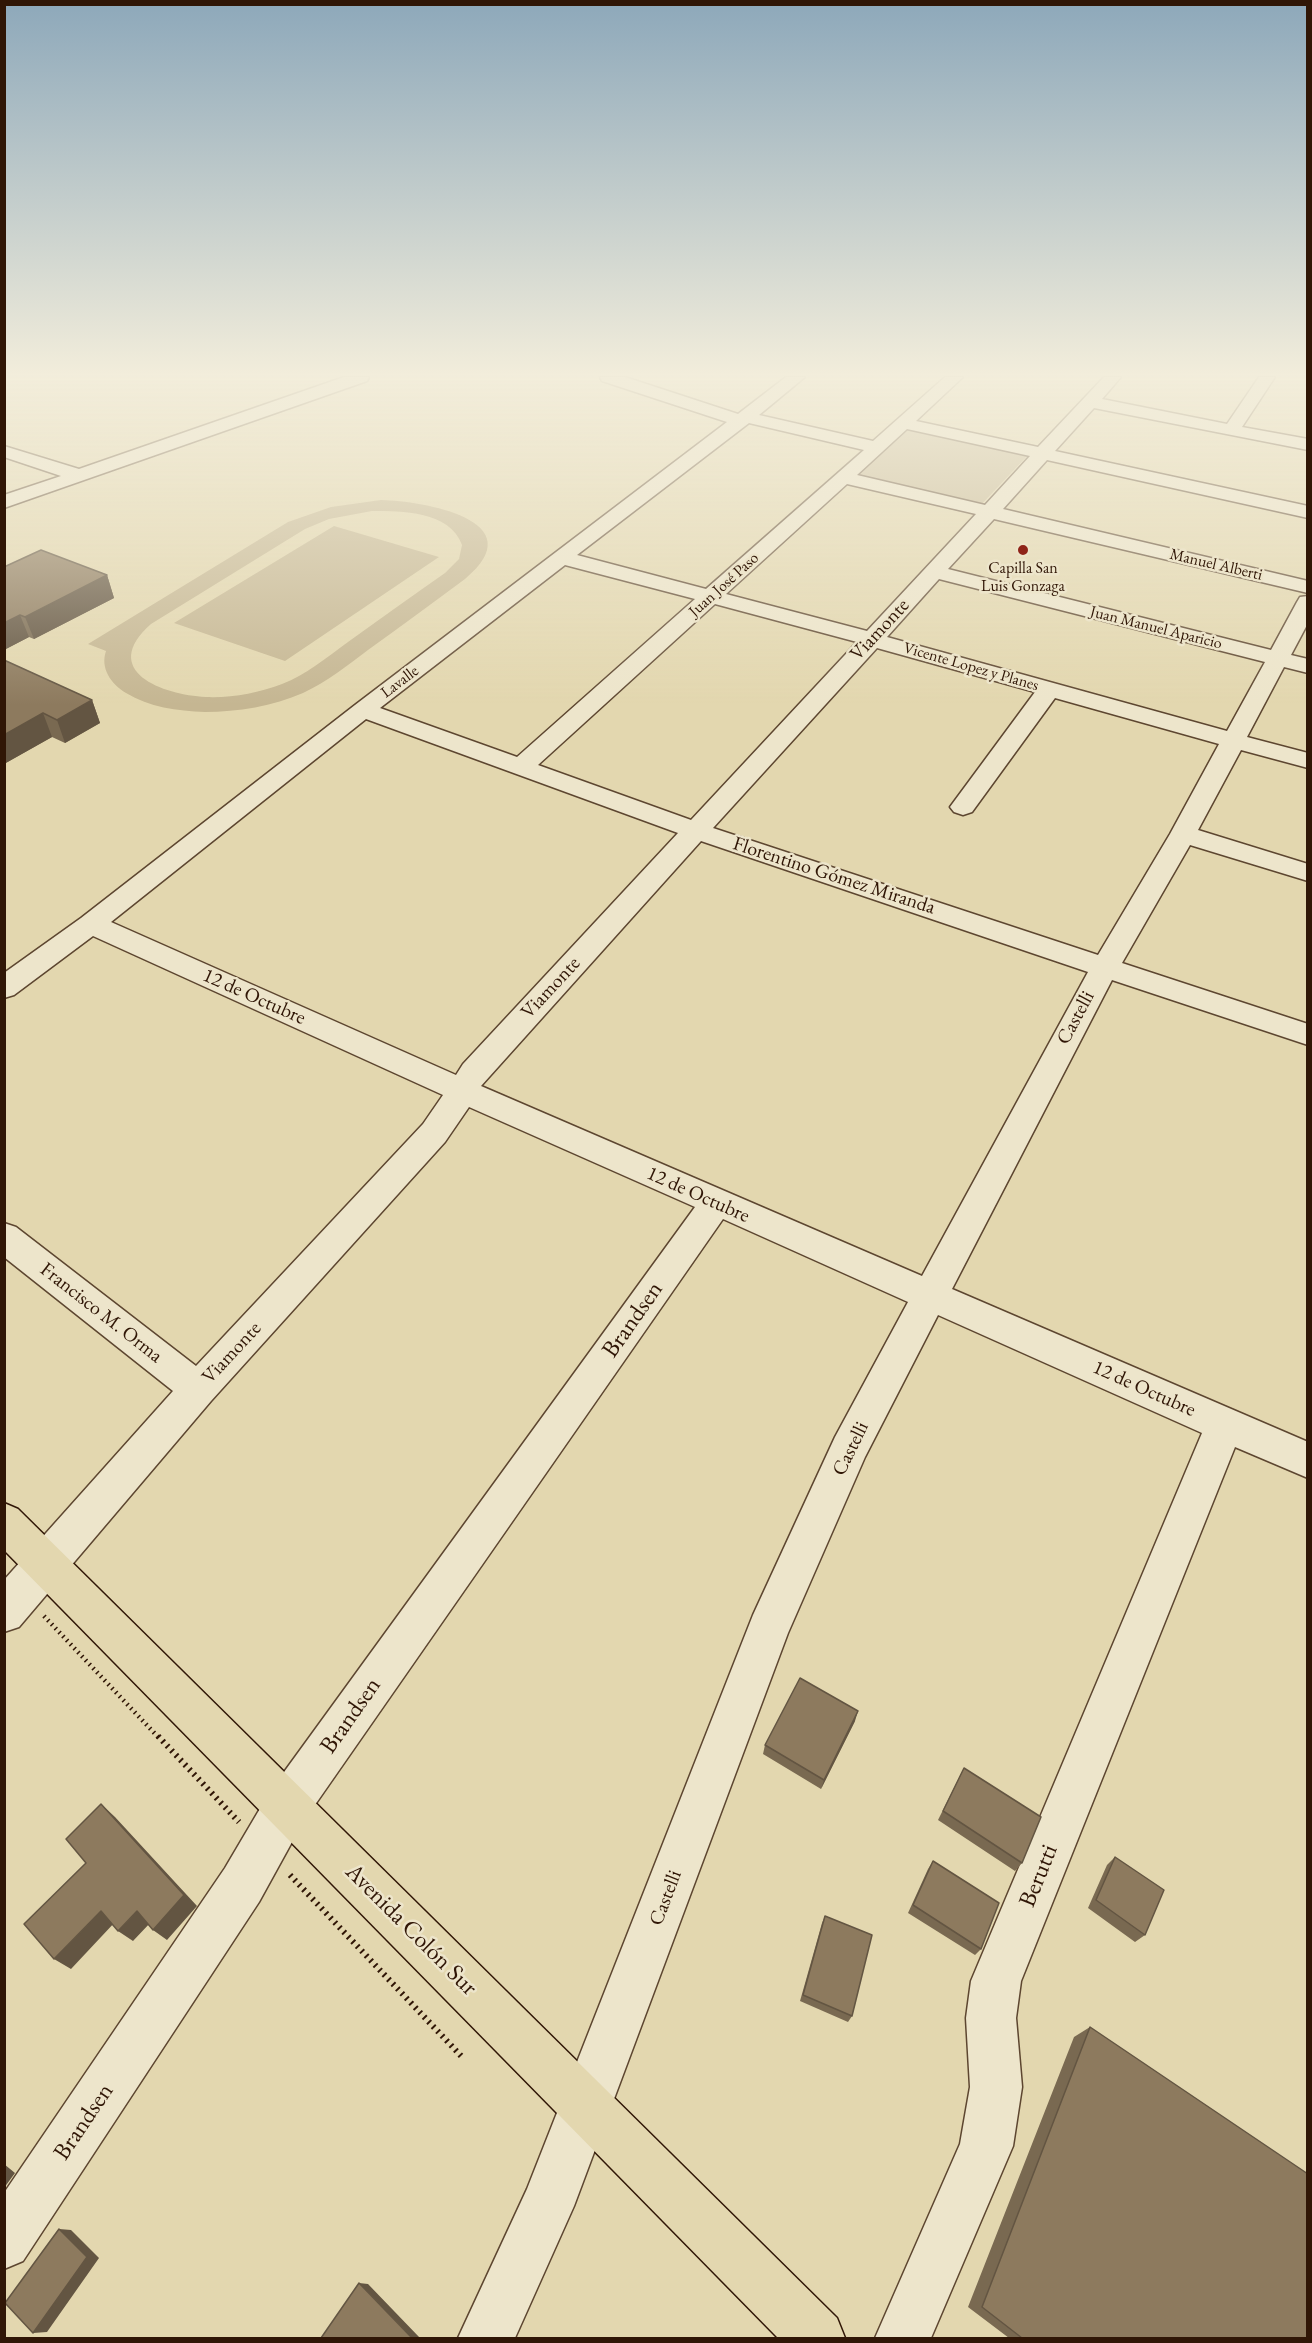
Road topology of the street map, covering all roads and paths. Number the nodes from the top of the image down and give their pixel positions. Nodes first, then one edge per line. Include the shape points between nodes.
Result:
1 (47, 486) edge
2 (657, 486) edge
3 (833, 486) edge
4 (883, 486) edge
5 (1012, 486) edge
6 (1190, 486) edge
7 (4, 502) edge
8 (989, 511) junction
9 (1308, 512) edge
10 (564, 558) junction
11 (935, 572) junction
12 (1308, 587) edge
13 (711, 597) junction
14 (1308, 602) edge
15 (870, 639) junction
16 (1292, 662) edge
17 (1049, 689) junction
18 (363, 710) junction
19 (1233, 740) junction
20 (1308, 761) edge
21 (520, 768) junction
22 (963, 807) dead end
23 (697, 831) junction
24 (1183, 834) junction
25 (1308, 873) edge
26 (91, 924) junction
27 (1106, 966) junction
28 (4, 988) edge
29 (1308, 1035) edge
30 (463, 1091) junction
31 (716, 1203) junction
32 (4, 1237) edge
33 (931, 1295) junction
34 (198, 1389) junction
35 (1225, 1424) junction
36 (1308, 1461) edge
37 (4, 1522) edge
38 (24, 1589) edge
39 (287, 1806) junction
40 (263, 1847) junction
41 (464, 2059) dead end
42 (587, 2105) junction
43 (4, 2242) edge
44 (486, 2338) edge
45 (817, 2338) edge
46 (903, 2338) edge

1 - 7 street
2 - 10 street, Lavalle
3 - 13 street, Juan José Paso
4 - 8 street, Manuel Alberti
5 - 8 street, Viamonte
6 - 9 street
8 - 11 street, Viamonte
8 - 12 street, Manuel Alberti
10 - 13 street, Vicente Lopez y Planes
10 - 18 street, Lavalle
11 - 15 street, Viamonte
11 - 16 street, Juan Manuel Aparicio
13 - 15 street, Vicente Lopez y Planes
13 - 21 street, Juan José Paso
14 - 16 street, Castelli
15 - 17 street, Vicente Lopez y Planes
15 - 23 street, Viamonte
16 - 19 street, Castelli
17 - 19 street, Vicente Lopez y Planes
17 - 22 street
18 - 21 street, Florentino Gómez Miranda
18 - 26 street, Lavalle
19 - 20 street, Vicente Lopez y Planes
19 - 24 street, Castelli
21 - 23 street, Florentino Gómez Miranda
23 - 27 street, Florentino Gómez Miranda
23 - 30 street, Viamonte via 474,1072
24 - 25 street
24 - 27 street, Castelli
26 - 28 street, Lavalle
26 - 30 street, 12 de Octubre
27 - 29 street, Florentino Gómez Miranda
27 - 33 street, Castelli
30 - 31 street, 12 de Octubre
30 - 34 street, Viamonte via 434,1133
31 - 33 street, 12 de Octubre
31 - 39 street, Brandsen
32 - 34 street, Francisco M. Orma
33 - 35 street, 12 de Octubre
33 - 42 street, Castelli via 849,1449 768,1630
34 - 38 street, Viamonte
35 - 36 street, 12 de Octubre
35 - 46 street, Berutti via 996,1981 991,2018 996,2087 986,2146
37 - 38 main road, Avenida Colón Sur
38 - 39 main road, Avenida Colón Sur
38 - 40 path
39 - 40 street, Brandsen
39 - 42 main road, Avenida Colón Sur
40 - 41 path
40 - 43 street, Brandsen via 242,1885
42 - 44 street, Castelli via 547,2206
42 - 45 main road, Avenida Colón Sur

